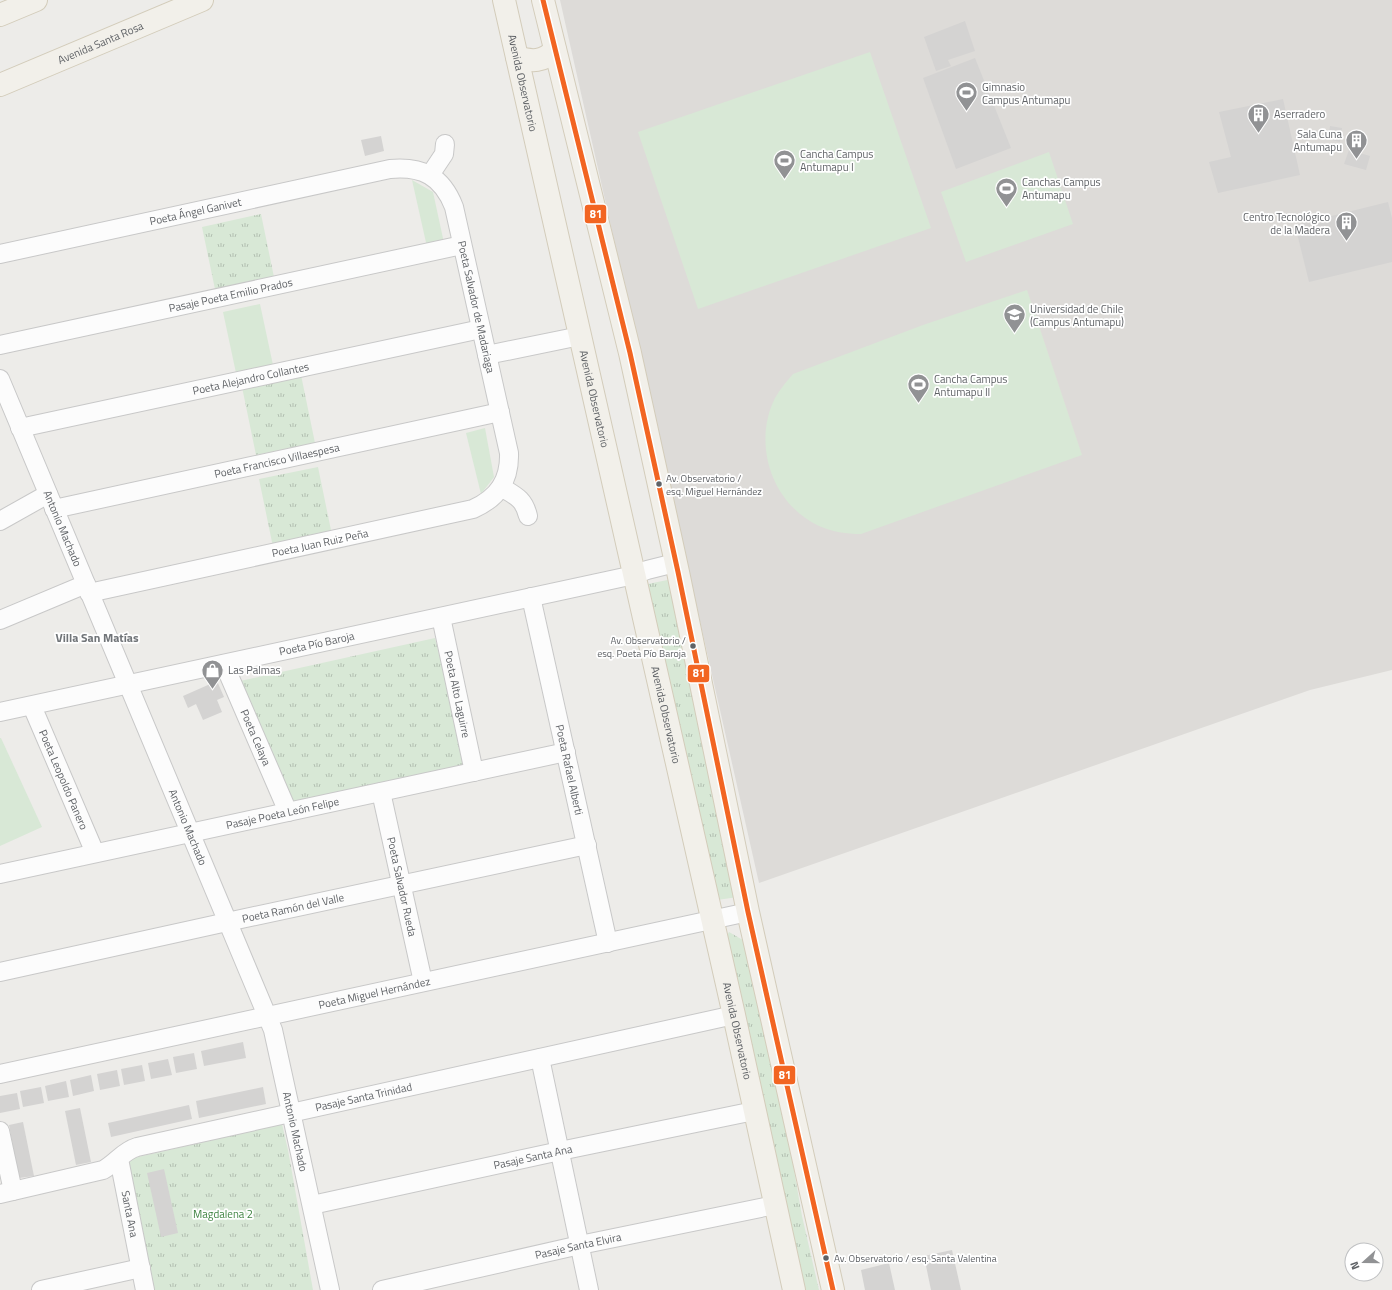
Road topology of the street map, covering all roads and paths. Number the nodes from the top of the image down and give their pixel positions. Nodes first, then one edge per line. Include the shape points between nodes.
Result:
1 (36, 0) edge
2 (202, 0) edge
3 (504, 0) edge
4 (543, 0) edge
5 (0, 15) edge
6 (555, 50) junction
7 (517, 57) junction
8 (0, 85) edge
9 (445, 144) dead end
10 (390, 169) joint
11 (430, 175) junction
12 (462, 245) junction
13 (0, 254) edge
14 (481, 329) junction
15 (580, 336) junction
16 (0, 345) edge
17 (487, 355) junction
18 (0, 379) edge
19 (6, 409) edge
20 (500, 412) junction
21 (20, 428) junction
22 (501, 487) junction
23 (51, 501) junction
24 (528, 516) dead end
25 (0, 521) edge
26 (677, 567) junction
27 (634, 575) junction
28 (87, 588) junction
29 (531, 597) junction
30 (441, 617) junction
31 (0, 620) edge
32 (224, 664) junction
33 (128, 685) junction
34 (32, 706) junction
35 (0, 712) edge
36 (566, 752) junction
37 (474, 772) junction
38 (382, 792) junction
39 (288, 812) junction
40 (189, 833) junction
41 (587, 845) junction
42 (95, 854) junction
43 (0, 874) edge
44 (402, 885) junction
45 (748, 912) junction
46 (711, 920) junction
47 (227, 922) junction
48 (608, 942) junction
49 (0, 972) edge
50 (424, 982) junction
51 (267, 1015) junction
52 (734, 1015) junction
53 (540, 1058) junction
54 (0, 1074) edge
55 (754, 1111) junction
56 (292, 1113) junction
57 (0, 1131) edge
58 (560, 1151) junction
59 (119, 1159) junction
60 (6, 1192) edge
61 (312, 1205) junction
62 (775, 1205) junction
63 (580, 1246) junction
64 (141, 1268) junction
65 (41, 1290) edge
66 (145, 1290) edge
67 (330, 1290) edge
68 (382, 1290) edge
69 (589, 1290) edge
70 (794, 1290) edge
71 (833, 1290) edge

1 - 5 main road
2 - 8 main road, Avenida Santa Rosa
3 - 7 main road, Avenida Observatorio
4 - 6 main road
6 - 7 main road via 539,60
6 - 26 main road via 630,353
7 - 15 main road, Avenida Observatorio
9 - 11 street via 444,154
10 - 11 street, Poeta Salvador de Madariaga via 410,168
10 - 13 street, Poeta Ángel Ganivet
11 - 12 street, Poeta Salvador de Madariaga via 442,185 450,197
12 - 14 street, Poeta Salvador de Madariaga
12 - 16 street, Pasaje Poeta Emilio Prados
14 - 17 street, Poeta Salvador de Madariaga
14 - 21 street, Poeta Alejandro Collantes
15 - 17 street
15 - 27 main road, Avenida Observatorio
17 - 20 street, Poeta Salvador de Madariaga
18 - 19 street, Antonio Machado
19 - 21 street, Antonio Machado
20 - 22 street, Poeta Salvador de Madariaga via 509,453 507,473
20 - 23 street, Poeta Francisco Villaespesa
21 - 23 street, Antonio Machado
22 - 24 street via 519,497
22 - 28 street, Poeta Juan Ruiz Peña via 491,499 473,509
23 - 25 street, Poeta Francisco Villaespesa
23 - 28 street, Antonio Machado
26 - 27 street, Poeta Pío Baroja via 649,578
26 - 45 main road
27 - 29 street, Poeta Pío Baroja
27 - 46 main road, Avenida Observatorio
28 - 31 street, Poeta Juan Ruiz Peña
28 - 33 street, Antonio Machado
29 - 30 street, Poeta Pío Baroja
29 - 36 street, Poeta Rafael Alberti
30 - 32 street, Poeta Pío Baroja
30 - 37 street, Poeta Alto Laguirre
32 - 33 street, Poeta Pío Baroja
32 - 39 street, Poeta Celaya
33 - 34 street, Poeta Pío Baroja
33 - 40 street, Antonio Machado
34 - 35 street, Poeta Pío Baroja
34 - 42 street, Poeta Leopoldo Panero
36 - 37 street, Pasaje Poeta León Felipe
36 - 41 street, Poeta Rafael Alberti
37 - 38 street, Pasaje Poeta León Felipe
38 - 39 street, Pasaje Poeta León Felipe
38 - 44 street, Poeta Salvador Rueda
39 - 40 street, Pasaje Poeta León Felipe
40 - 42 street, Pasaje Poeta León Felipe
40 - 47 street, Antonio Machado
41 - 44 street, Poeta Ramón del Valle
41 - 48 street, Poeta Rafael Alberti
42 - 43 street, Pasaje Poeta León Felipe
44 - 47 street, Poeta Ramón del Valle
44 - 50 street, Poeta Salvador Rueda
45 - 46 street, Poeta Miguel Hernández
45 - 71 main road
46 - 48 street, Poeta Miguel Hernández
46 - 52 main road, Avenida Observatorio
47 - 49 street, Poeta Ramón del Valle
47 - 51 street, Antonio Machado
48 - 50 street, Poeta Miguel Hernández
50 - 51 street, Poeta Miguel Hernández
51 - 54 street, Poeta Miguel Hernández
51 - 56 street, Antonio Machado via 277,1045
52 - 53 street, Pasaje Santa Trinidad
52 - 55 main road, Avenida Observatorio
53 - 56 street, Pasaje Santa Trinidad
53 - 58 street
55 - 58 street, Pasaje Santa Ana
55 - 62 main road, Avenida Observatorio
56 - 59 street, Pasaje Santa Trinidad via 137,1147 127,1151
56 - 61 street, Antonio Machado
57 - 60 street
58 - 61 street, Pasaje Santa Ana
58 - 63 street
59 - 60 street, Pasaje Santa Trinidad via 96,1172
59 - 64 street, Santa Ana
61 - 67 street, Antonio Machado
62 - 63 street, Pasaje Santa Elvira
62 - 70 main road, Avenida Observatorio
63 - 68 street, Pasaje Santa Elvira
63 - 69 street
64 - 65 street
64 - 66 street, Santa Ana

